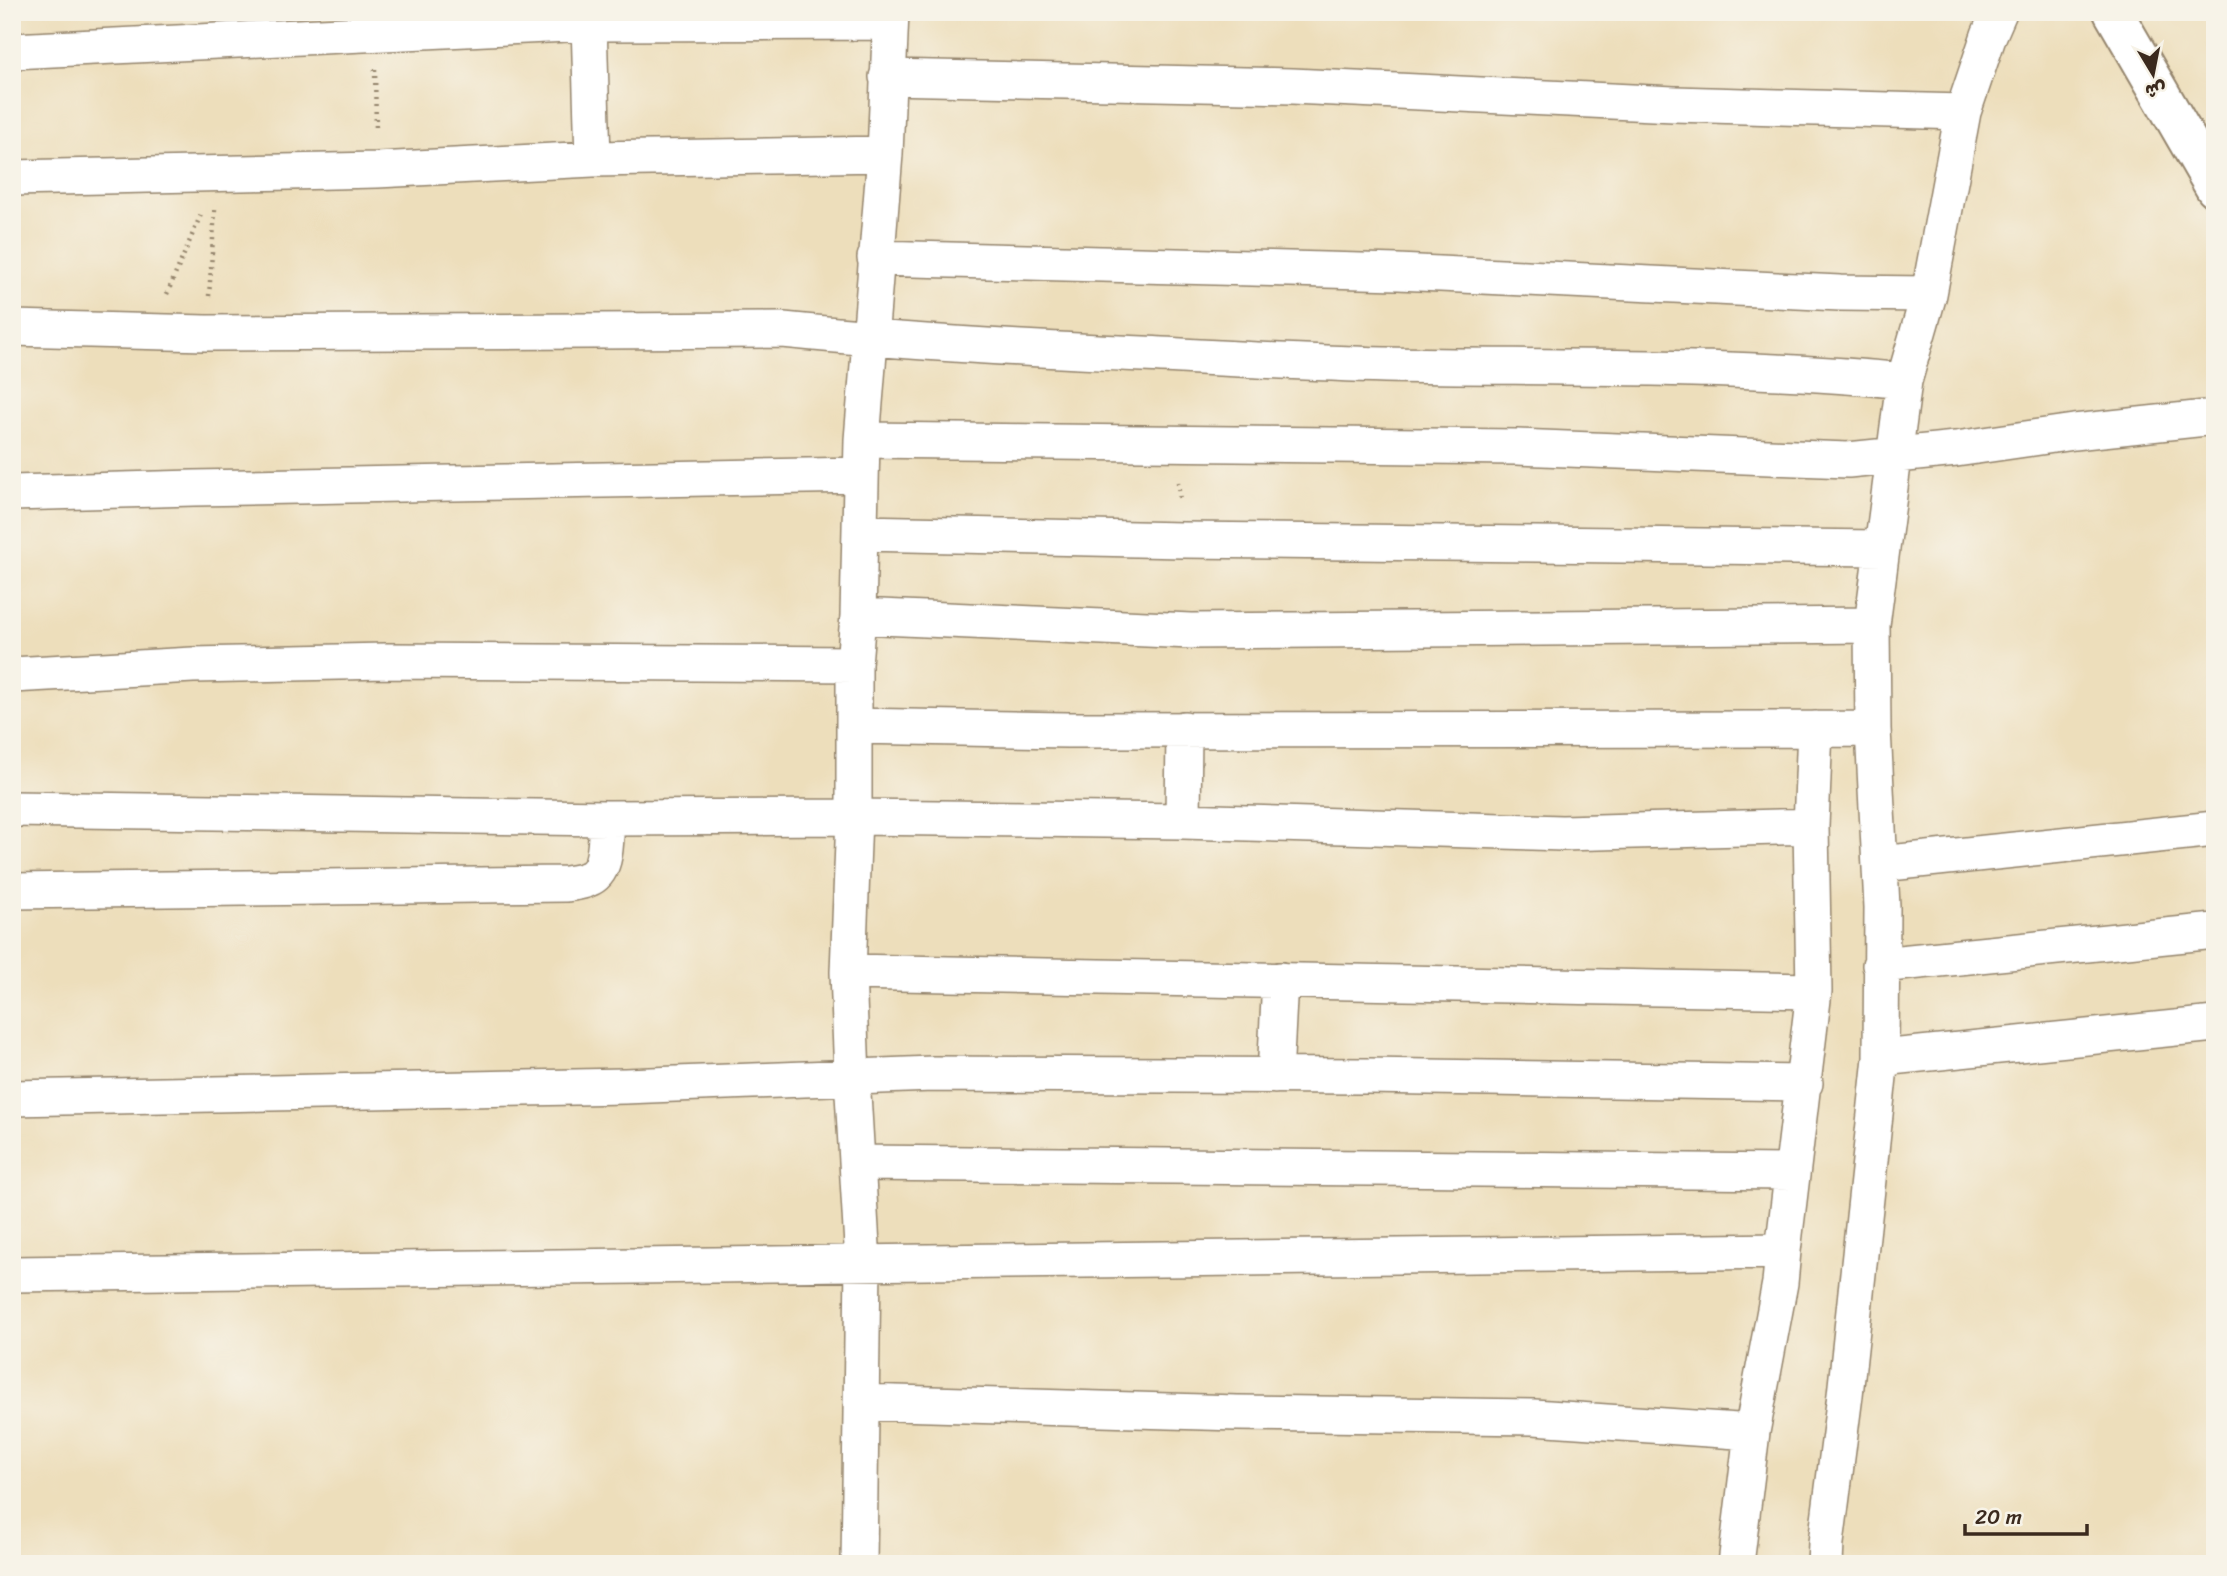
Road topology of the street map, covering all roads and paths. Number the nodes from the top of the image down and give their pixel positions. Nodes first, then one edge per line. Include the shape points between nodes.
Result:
1 (2000, 12) edge
2 (2113, 12) edge
3 (891, 17) edge
4 (589, 23) junction
5 (374, 32) junction
6 (12, 51) edge
7 (887, 77) junction
8 (1963, 112) junction
9 (885, 154) junction
10 (593, 159) junction
11 (2209, 167) edge
12 (377, 170) junction
13 (218, 173) junction
14 (12, 178) edge
15 (875, 258) junction
16 (1929, 294) junction
17 (12, 328) edge
18 (152, 331) junction
19 (206, 334) junction
20 (869, 339) junction
21 (1904, 381) junction
22 (2215, 417) edge
23 (862, 440) junction
24 (1894, 456) junction
25 (860, 475) junction
26 (12, 493) edge
27 (861, 533) junction
28 (1882, 548) junction
29 (858, 616) junction
30 (1872, 625) junction
31 (854, 664) junction
32 (12, 675) edge
33 (855, 726) junction
34 (1184, 729) junction
35 (1815, 729) junction
36 (1873, 729) junction
37 (12, 809) edge
38 (854, 817) junction
39 (607, 818) junction
40 (1182, 821) junction
41 (1811, 826) junction
42 (2215, 829) edge
43 (1880, 864) junction
44 (12, 891) edge
45 (2215, 931) edge
46 (1880, 965) junction
47 (848, 972) junction
48 (1280, 980) junction
49 (1814, 991) junction
50 (2215, 1024) edge
51 (1881, 1058) junction
52 (1275, 1076) junction
53 (852, 1077) junction
54 (1805, 1083) junction
55 (12, 1098) edge
56 (858, 1163) junction
57 (1792, 1172) junction
58 (1783, 1251) junction
59 (863, 1263) junction
60 (12, 1273) edge
61 (862, 1402) junction
62 (1752, 1432) junction
63 (859, 1564) edge
64 (1736, 1564) edge
65 (1825, 1564) edge

1 - 8 street
2 - 11 main road
3 - 4 street
3 - 7 street
4 - 5 street
4 - 10 street
5 - 6 street
5 - 12 path
7 - 8 street via 1292,86
7 - 9 street
8 - 16 street
9 - 10 street
9 - 15 street
10 - 12 street
12 - 13 street
13 - 14 street
13 - 18 path
13 - 19 path
15 - 16 street via 1398,272
15 - 20 street
16 - 21 street
17 - 18 street
18 - 19 street
19 - 20 street via 783,330
20 - 21 street via 1384,365 1709,368
20 - 23 street
21 - 24 street
22 - 24 street
23 - 24 street via 1517,447 1848,460
23 - 25 street
24 - 28 street
25 - 26 street
25 - 27 street
27 - 28 street
27 - 29 street
28 - 30 street
29 - 30 street via 1191,631
29 - 31 street
30 - 36 street
31 - 32 street via 386,661
31 - 33 street
33 - 34 street
33 - 38 street
34 - 35 street
34 - 40 street
35 - 36 street
35 - 41 street
36 - 43 street
37 - 39 street
38 - 39 street
38 - 40 street
38 - 47 street
39 - 44 street via 599,871 590,879 566,884
40 - 41 street via 1562,833
41 - 49 street
42 - 43 street
43 - 46 street
45 - 46 street
46 - 51 street
47 - 48 street
47 - 53 street
48 - 49 street
48 - 52 street
49 - 54 street
50 - 51 street
51 - 65 street
52 - 53 street
52 - 54 street
53 - 55 street
53 - 56 street
54 - 57 street
56 - 57 street
56 - 59 street
57 - 58 street
58 - 59 street
58 - 62 street
59 - 60 street
59 - 61 street
61 - 62 street via 1534,1417
61 - 63 street
62 - 64 street

